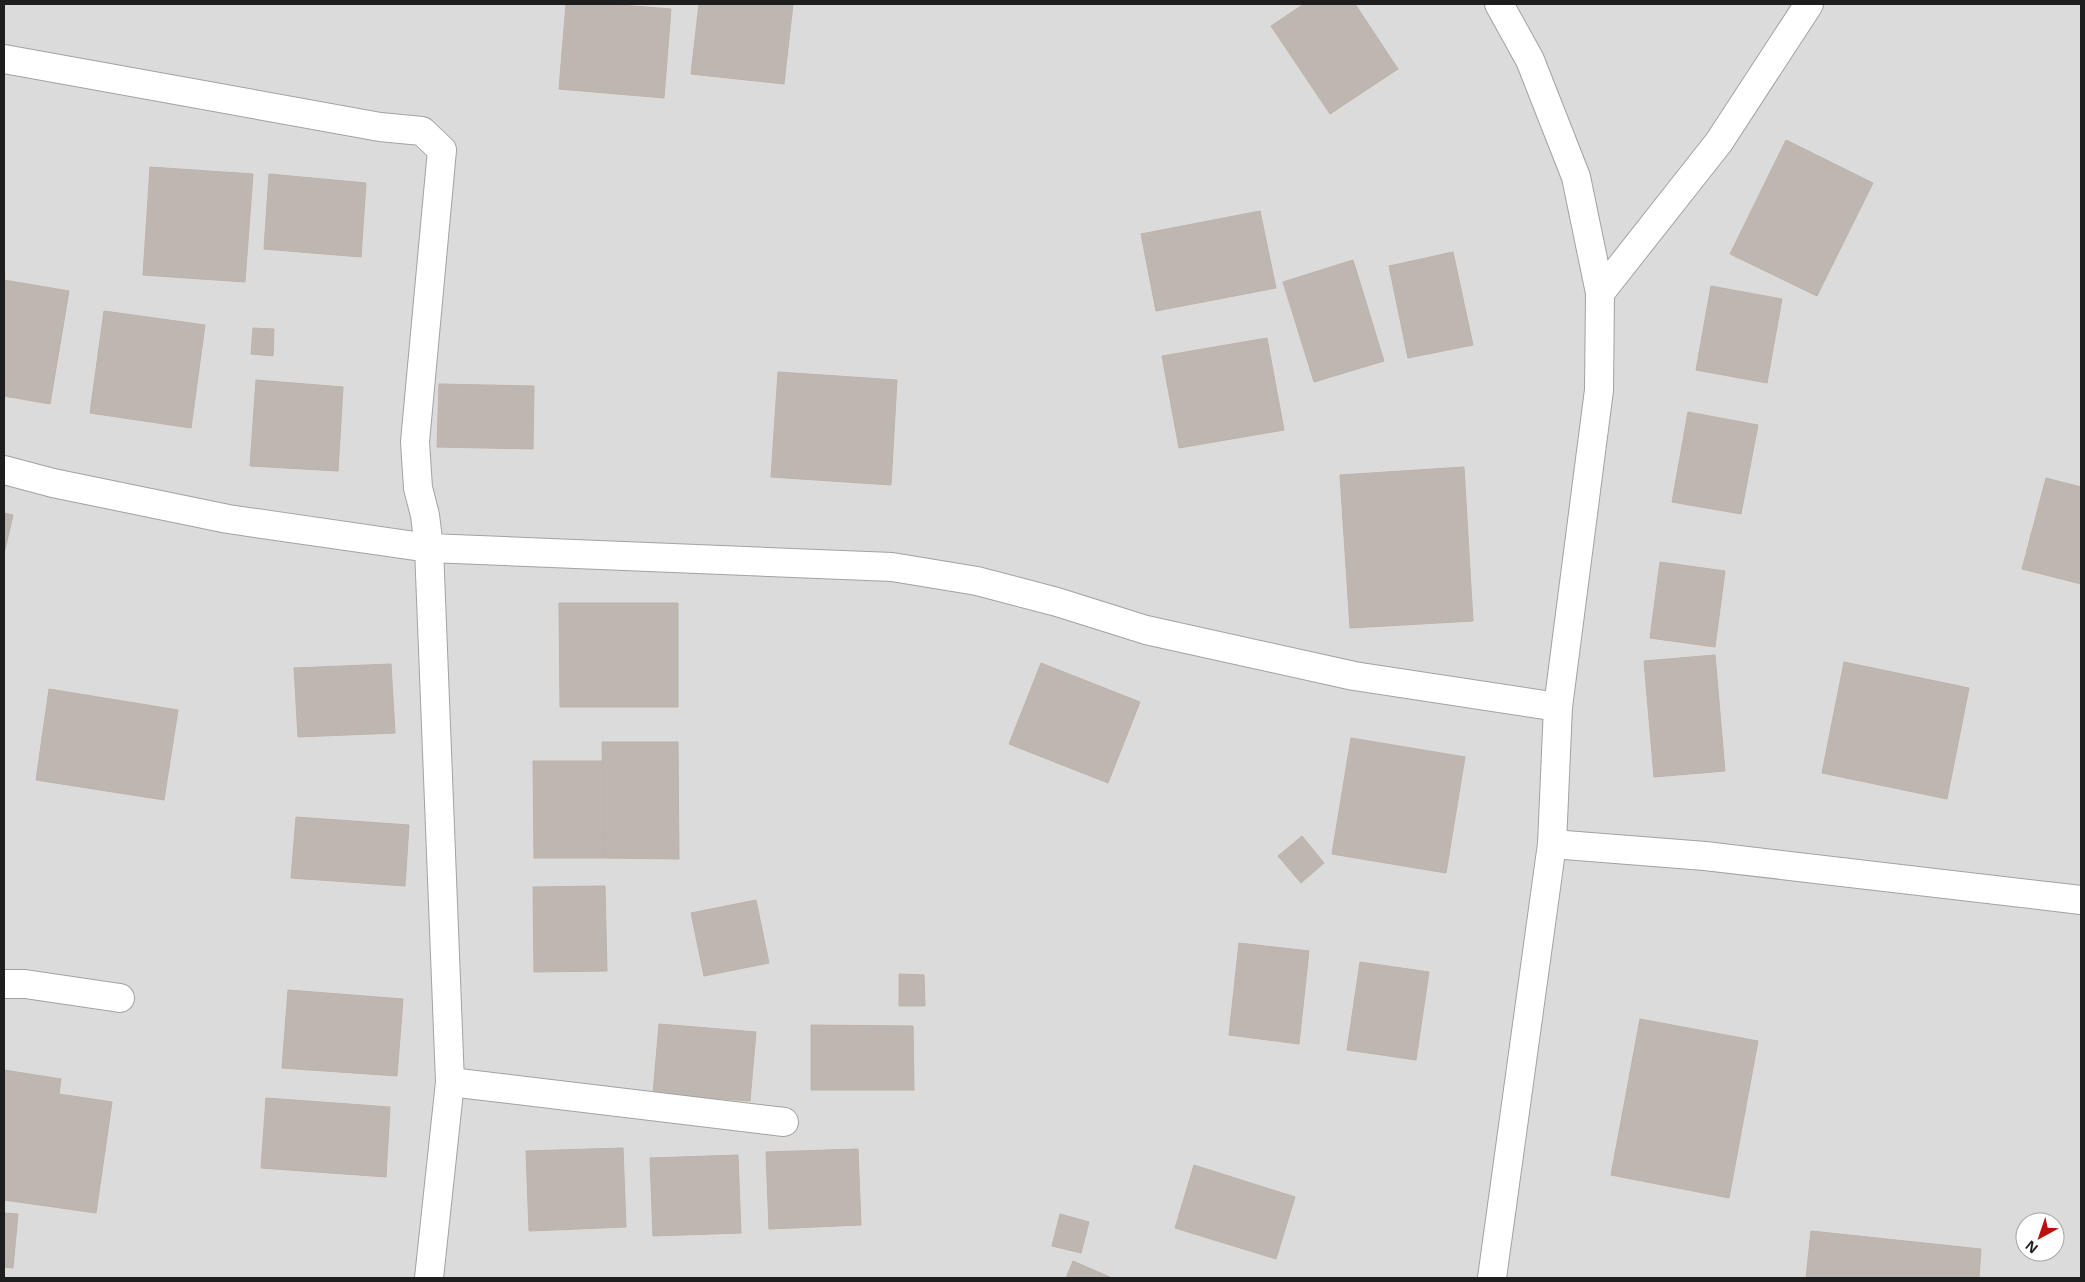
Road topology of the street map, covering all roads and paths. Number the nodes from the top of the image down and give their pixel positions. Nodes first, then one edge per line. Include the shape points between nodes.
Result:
1 (1499, 4) edge
2 (1809, 4) edge
3 (4, 59) edge
4 (1600, 293) junction
5 (4, 470) edge
6 (429, 548) junction
7 (1558, 707) junction
8 (1552, 844) junction
9 (2081, 900) edge
10 (4, 984) edge
11 (120, 998) dead end
12 (450, 1082) junction
13 (784, 1122) dead end
14 (429, 1278) edge
15 (1492, 1278) edge

1 - 4 street via 1530,60 1576,177
2 - 4 street via 1719,142
3 - 6 street via 380,127 422,131 442,150 415,442 418,488
4 - 7 street via 1599,390
5 - 6 street via 228,519
6 - 7 street via 892,567 977,581 1146,630 1354,676
6 - 12 street
7 - 8 street
8 - 9 street via 1705,856
8 - 15 street
10 - 11 street
12 - 13 street
12 - 14 street

